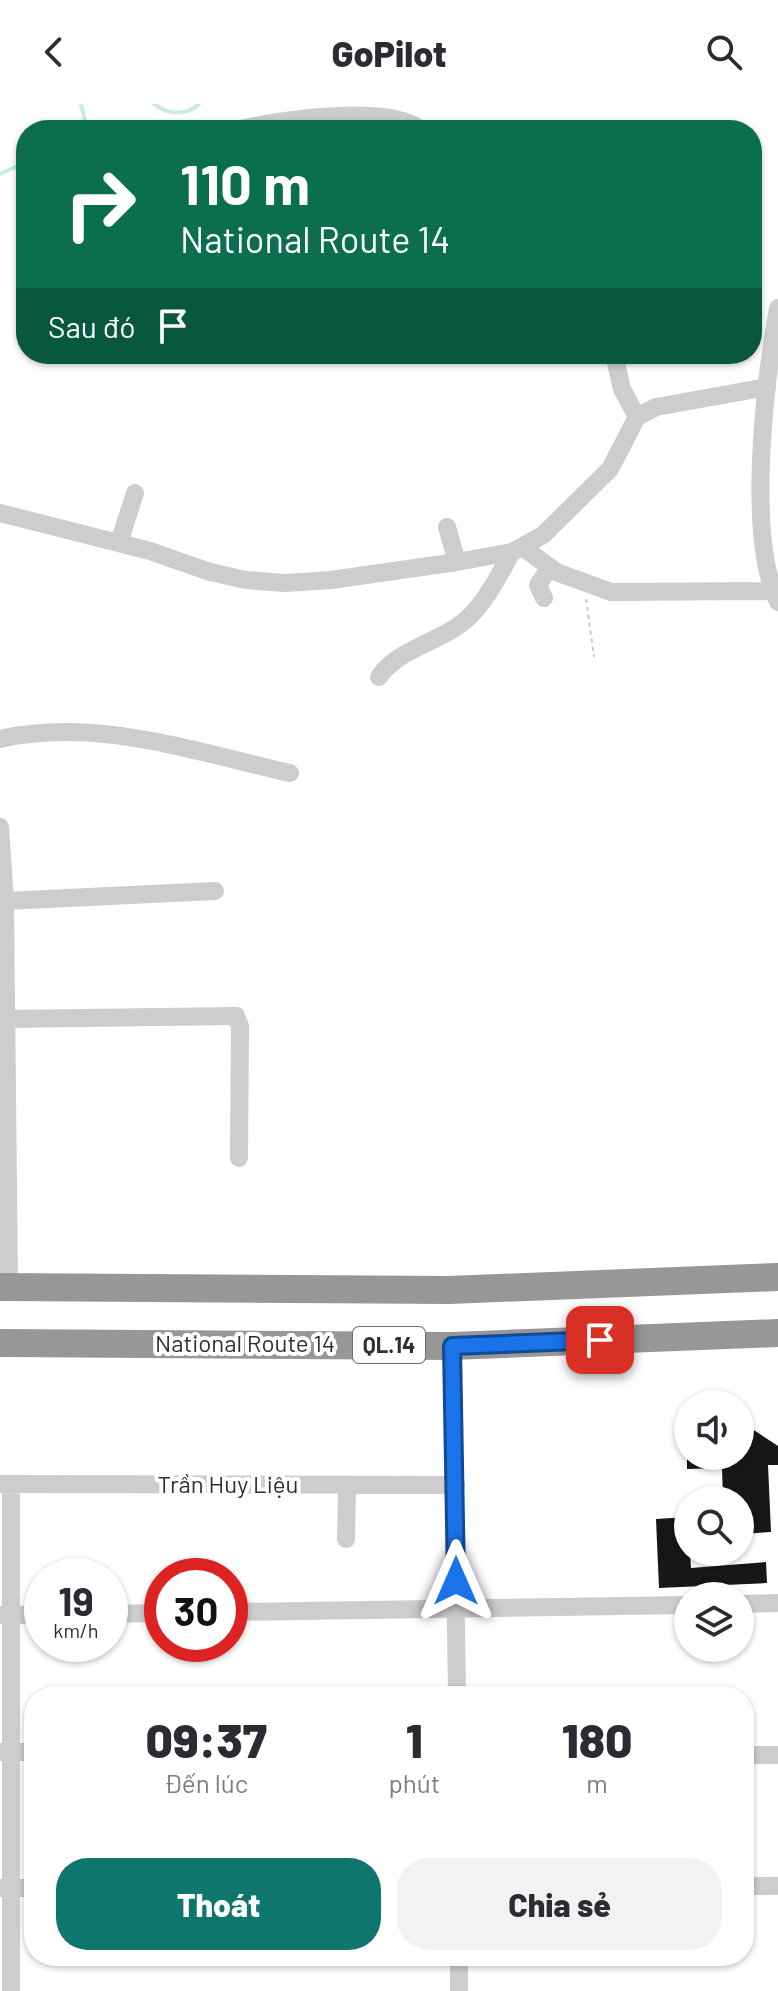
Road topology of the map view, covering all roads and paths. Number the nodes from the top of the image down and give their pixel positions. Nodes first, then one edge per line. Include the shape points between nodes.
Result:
1 (287, 120) edge
2 (408, 120) edge
3 (778, 308) edge
4 (616, 364) edge
5 (767, 387) junction
6 (637, 417) junction
7 (135, 493) dead end
8 (0, 513) edge
9 (447, 527) dead end
10 (119, 543) junction
11 (518, 550) junction
12 (457, 562) junction
13 (550, 567) junction
14 (583, 582) junction
15 (776, 595) edge
16 (544, 598) dead end
17 (594, 657) dead end
18 (379, 677) dead end
19 (0, 739) edge
20 (290, 773) dead end
21 (0, 827) edge
22 (215, 891) dead end
23 (5, 901) junction
24 (5, 1019) junction
25 (239, 1158) dead end
26 (778, 1277) edge
27 (4, 1287) edge
28 (778, 1333) edge
29 (0, 1343) edge
30 (452, 1346) junction
31 (5, 1484) edge
32 (347, 1485) junction
33 (456, 1485) junction
34 (346, 1539) dead end
35 (778, 1603) edge
36 (754, 1604) edge
37 (674, 1605) edge
38 (456, 1609) junction
39 (248, 1612) edge
40 (5, 1615) edge
41 (457, 1686) edge
42 (5, 1752) edge
43 (754, 1755) edge
44 (778, 1755) edge
45 (754, 1886) edge
46 (778, 1886) edge
47 (5, 1888) edge
48 (459, 1966) edge
49 (11, 1991) edge
50 (459, 1991) edge

1 - 2 street via 379,107
3 - 5 street
4 - 6 street
5 - 6 street via 656,407
5 - 15 street via 761,532 764,562
6 - 11 street via 610,469 543,535
7 - 10 street
8 - 10 street
9 - 12 street
10 - 12 street via 210,572 285,583
11 - 12 street
11 - 13 street
11 - 18 street via 471,615 397,658
13 - 14 street
13 - 16 street via 538,585
14 - 15 street via 611,592
14 - 17 path
19 - 20 street via 33,731 107,733
21 - 23 street
22 - 23 street
23 - 24 street
24 - 25 street via 236,1016
24 - 27 street
26 - 27 highway via 449,1290
28 - 30 highway, National Route 14 / QL.14
29 - 30 highway, National Route 14 / QL.14
30 - 33 street
31 - 32 street, Trần Huy Liệu
31 - 40 street
32 - 33 street, Trần Huy Liệu
32 - 34 street
33 - 38 street
35 - 36 street
37 - 38 street
38 - 39 street
38 - 41 street
40 - 42 street
42 - 47 street
43 - 44 street
45 - 46 street
47 - 49 street
48 - 50 street

